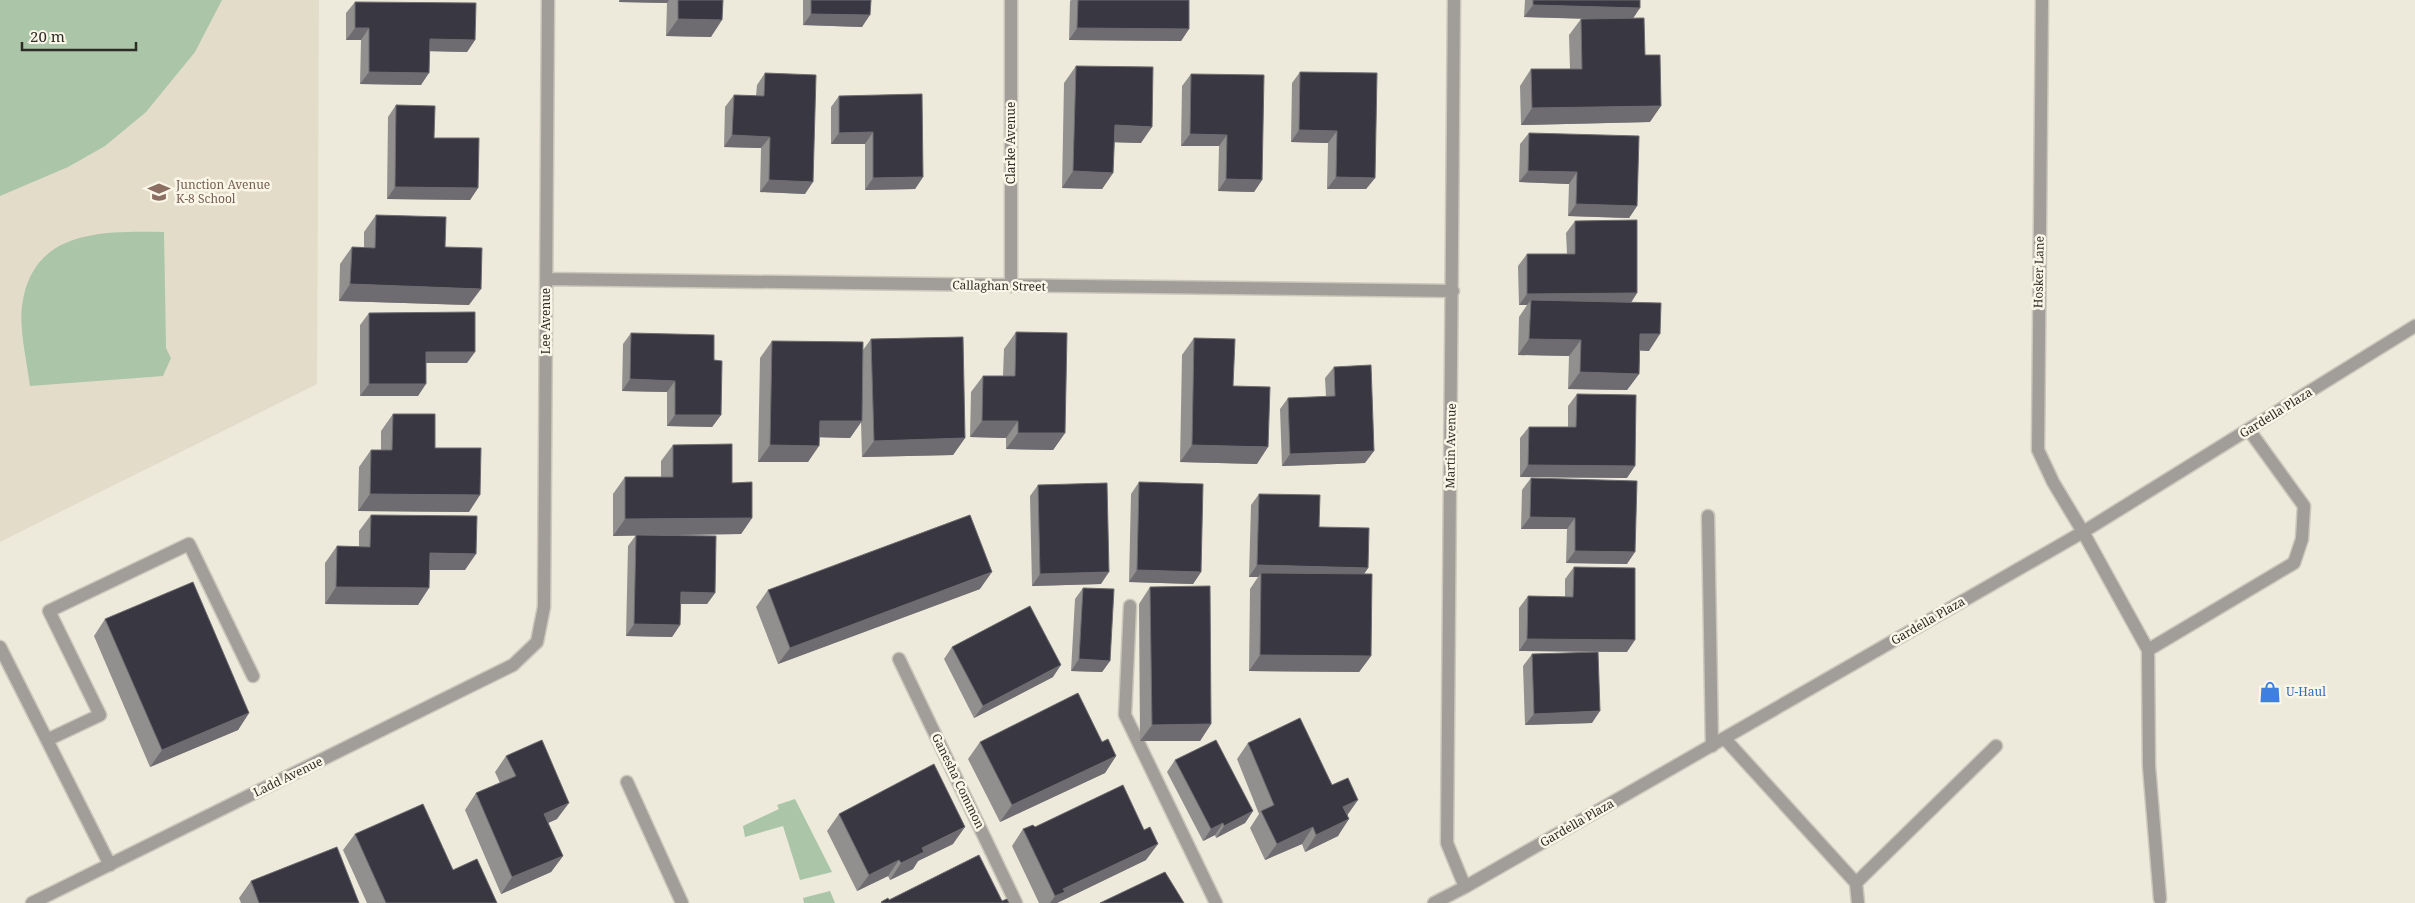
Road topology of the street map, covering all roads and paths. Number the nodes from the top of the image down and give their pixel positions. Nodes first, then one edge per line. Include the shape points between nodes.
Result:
1 (548, 0) edge
2 (1011, 0) edge
3 (1454, 0) edge
4 (2042, 0) edge
5 (546, 279) junction
6 (1011, 286) junction
7 (1453, 291) junction
8 (2415, 326) edge
9 (2249, 430) junction
10 (1708, 516) dead end
11 (2083, 532) junction
12 (1130, 606) dead end
13 (537, 642) joint
14 (0, 647) edge
15 (2148, 650) junction
16 (899, 658) dead end
17 (253, 676) dead end
18 (1725, 739) junction
19 (47, 740) junction
20 (1712, 746) junction
21 (1996, 746) dead end
22 (627, 782) dead end
23 (110, 865) junction
24 (1856, 883) junction
25 (1465, 888) junction
26 (2160, 900) dead end
27 (32, 903) edge
28 (682, 903) edge
29 (1016, 903) edge
30 (1216, 903) edge
31 (1434, 903) edge
32 (1858, 903) edge

1 - 5 street, Lee Avenue
2 - 6 street, Clarke Avenue
3 - 7 street, Martin Avenue
4 - 11 street, Hosker Lane via 2038,450
5 - 6 street, Callaghan Street
5 - 13 street, Lee Avenue via 544,608
6 - 7 street, Callaghan Street
7 - 25 street, Martin Avenue via 1447,843
8 - 9 street, Gardella Plaza
9 - 11 street, Gardella Plaza
9 - 15 street via 2304,506 2302,539 2294,563
10 - 20 street
11 - 15 street, Hosker Lane
11 - 18 street, Gardella Plaza
12 - 30 street via 1125,715
13 - 23 street, Ladd Avenue via 513,666
14 - 19 street
15 - 26 street via 2149,766
16 - 29 street, Ganesha Common
17 - 19 street via 189,544 49,611 100,715
18 - 20 street, Gardella Plaza
18 - 24 street
19 - 23 street
20 - 25 street, Gardella Plaza
21 - 24 street
22 - 28 street
23 - 27 street, Ladd Avenue
24 - 32 street
25 - 31 street, Gardella Plaza

